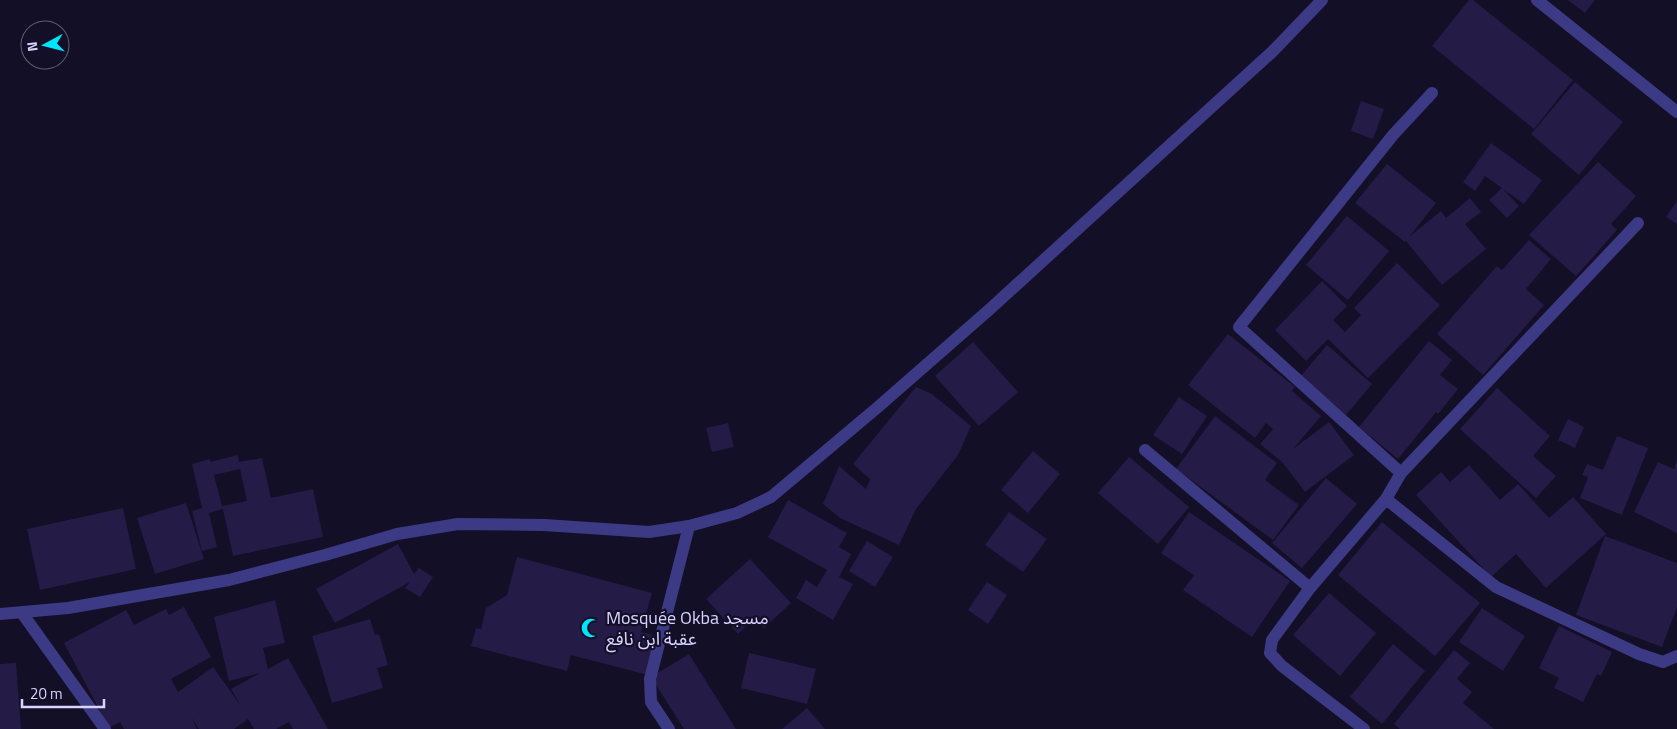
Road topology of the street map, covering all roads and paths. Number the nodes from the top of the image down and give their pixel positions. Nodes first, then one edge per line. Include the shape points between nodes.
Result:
1 (1322, 0) edge
2 (1537, 0) edge
3 (1432, 93) dead end
4 (1677, 112) edge
5 (1638, 223) dead end
6 (1145, 450) dead end
7 (1401, 473) junction
8 (1386, 499) junction
9 (689, 526) junction
10 (1310, 588) junction
11 (22, 613) junction
12 (0, 614) edge
13 (1677, 656) edge
14 (105, 729) edge
15 (668, 729) edge
16 (1364, 729) edge

1 - 9 street via 1272,52 990,309 771,497 737,513
2 - 4 street
3 - 7 street via 1393,135 1239,327
5 - 7 street
6 - 10 street
7 - 8 street
8 - 10 street
8 - 13 street via 1496,587 1639,654 1663,662
9 - 11 street via 649,532 544,524 458,524 397,534 228,580
9 - 15 street via 650,679 651,702
10 - 16 street via 1272,640 1270,654
11 - 12 street
11 - 14 street

